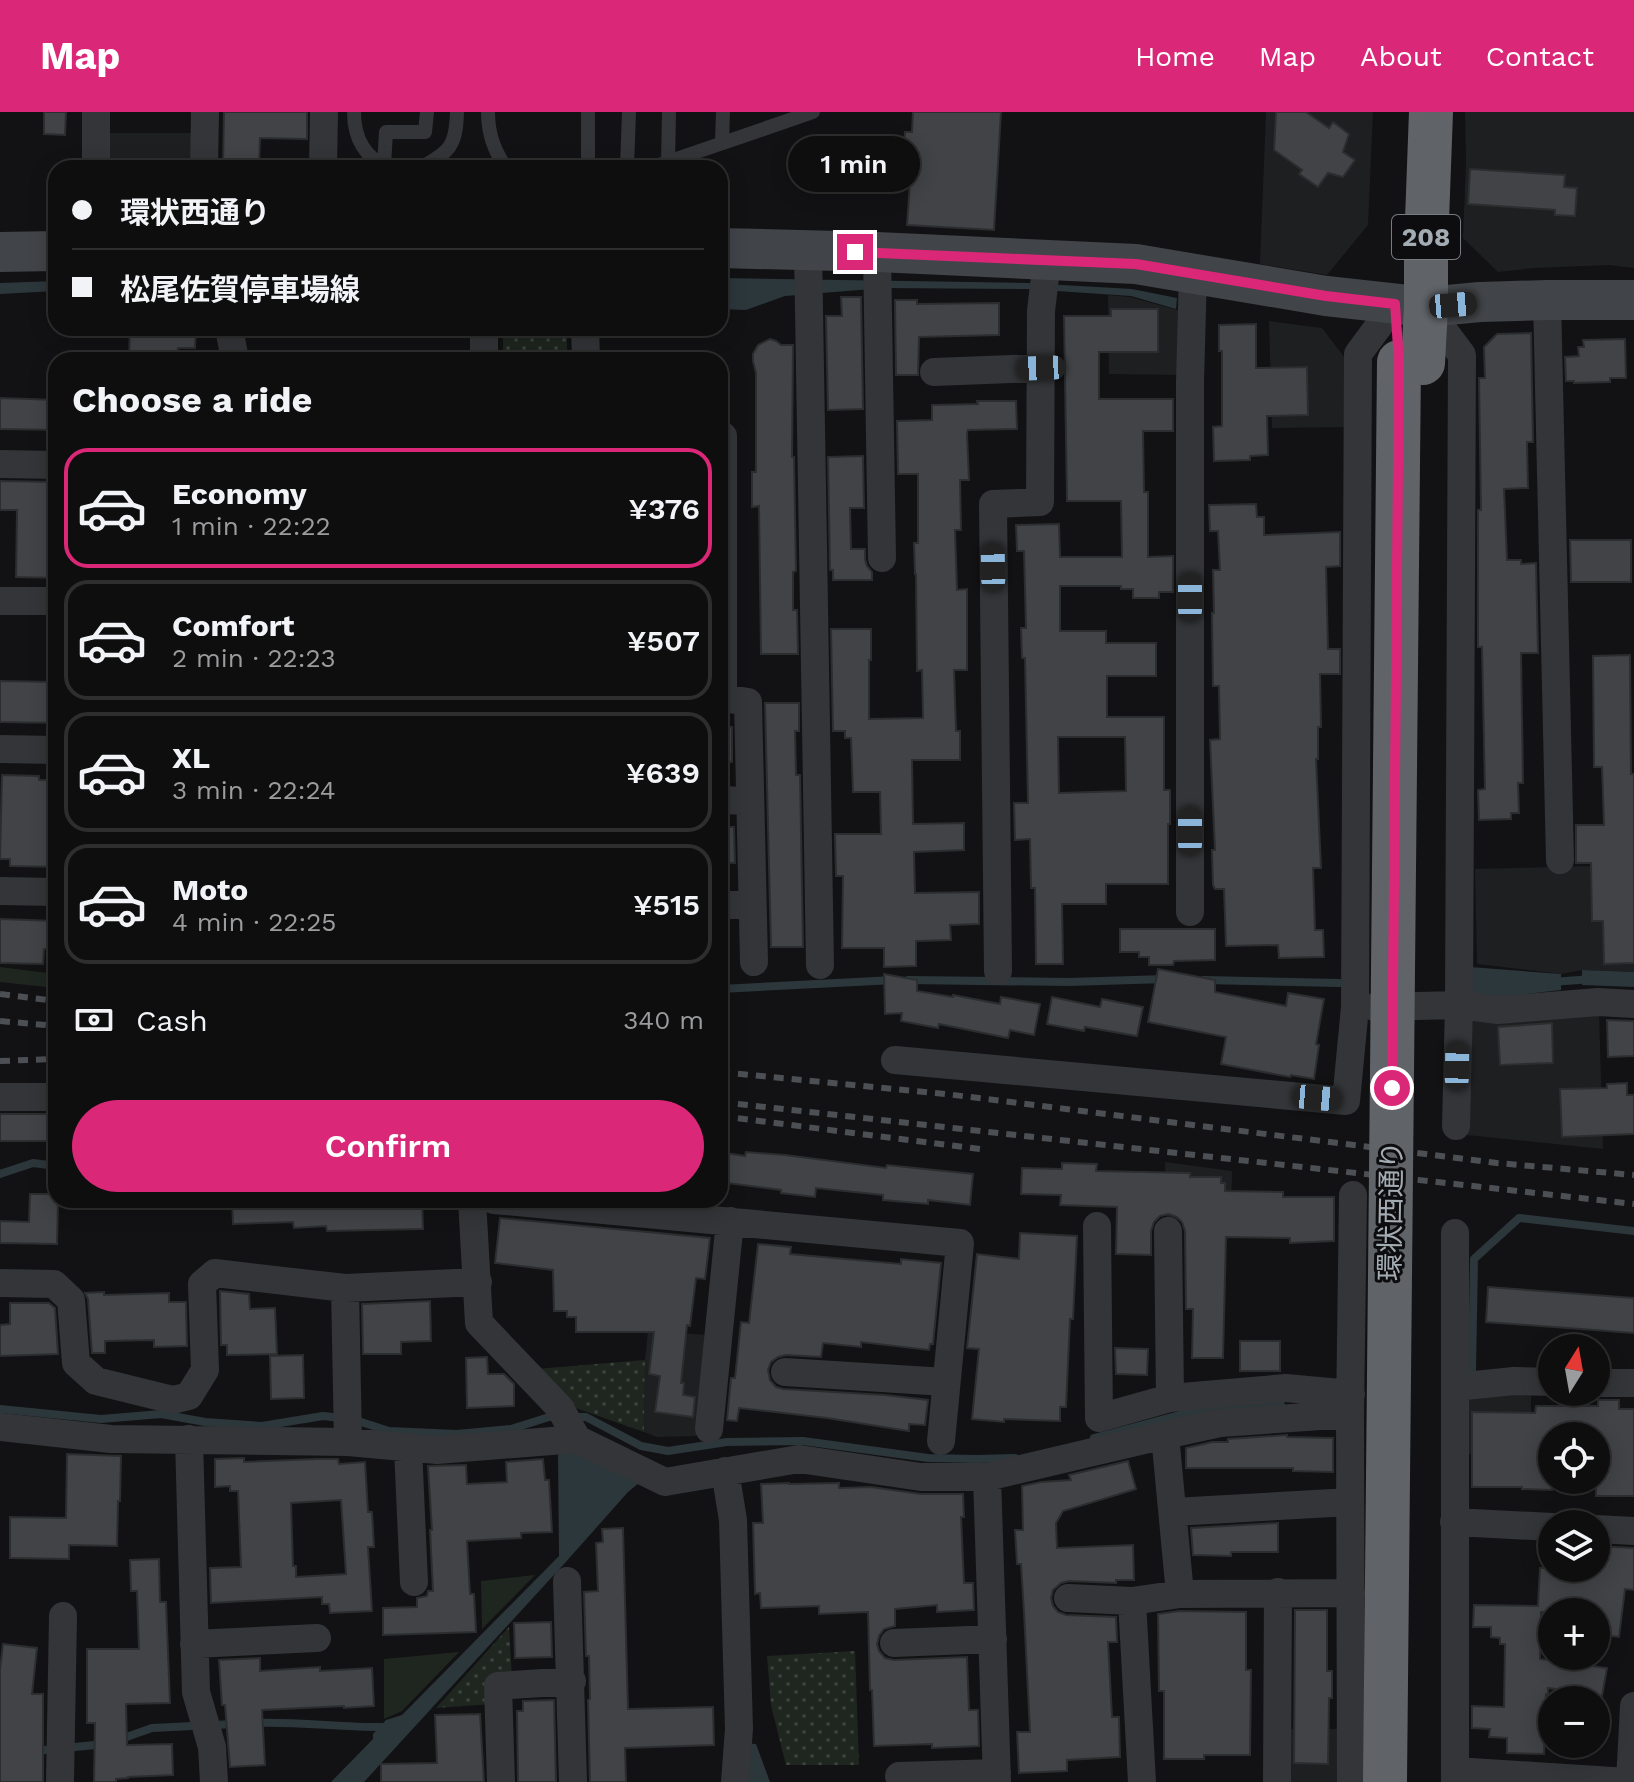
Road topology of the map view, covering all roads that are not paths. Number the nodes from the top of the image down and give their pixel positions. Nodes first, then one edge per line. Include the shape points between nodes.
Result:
1 (96, 112) edge
2 (205, 112) edge
3 (324, 112) edge
4 (354, 112) edge
5 (427, 112) edge
6 (457, 112) edge
7 (488, 112) edge
8 (588, 112) edge
9 (629, 112) edge
10 (669, 112) edge
11 (723, 112) edge
12 (813, 112) edge
13 (1402, 112) edge
14 (1431, 112) edge
15 (722, 143) junction
16 (96, 160) edge
17 (204, 160) edge
18 (323, 160) edge
19 (377, 160) edge
20 (387, 160) edge
21 (434, 160) edge
22 (501, 160) edge
23 (588, 160) edge
24 (627, 160) edge
25 (668, 160) edge
26 (674, 160) edge
27 (48, 251) edge
28 (728, 251) edge
29 (0, 252) edge
30 (1193, 272) junction
31 (878, 275) junction
32 (808, 276) junction
33 (1045, 278) junction
34 (1547, 300) junction
35 (1634, 300) edge
36 (1411, 306) junction
37 (1411, 362) junction
38 (1041, 368) junction
39 (934, 372) dead end
40 (0, 464) edge
41 (48, 465) edge
42 (882, 558) dead end
43 (0, 601) edge
44 (48, 601) edge
45 (728, 699) edge
46 (0, 749) edge
47 (48, 750) edge
48 (728, 800) edge
49 (750, 801) junction
50 (1560, 860) dead end
51 (0, 891) edge
52 (48, 892) edge
53 (728, 905) edge
54 (752, 905) junction
55 (1190, 912) dead end
56 (754, 962) dead end
57 (820, 965) dead end
58 (998, 971) dead end
59 (1634, 1004) edge
60 (1459, 1005) junction
61 (1355, 1007) junction
62 (895, 1060) dead end
63 (0, 1097) edge
64 (48, 1097) edge
65 (1456, 1126) dead end
66 (1353, 1195) dead end
67 (473, 1208) edge
68 (584, 1208) edge
69 (730, 1221) junction
70 (1097, 1226) dead end
71 (1168, 1231) dead end
72 (1455, 1233) dead end
73 (478, 1282) junction
74 (0, 1283) edge
75 (345, 1288) junction
76 (785, 1372) dead end
77 (946, 1382) junction
78 (1538, 1382) edge
79 (1610, 1383) edge
80 (1634, 1383) edge
81 (1455, 1387) junction
82 (1170, 1398) junction
83 (1350, 1404) junction
84 (179, 1423) junction
85 (569, 1424) junction
86 (0, 1427) edge
87 (348, 1427) junction
88 (709, 1429) dead end
89 (1165, 1435) junction
90 (941, 1441) dead end
91 (408, 1448) junction
92 (733, 1470) junction
93 (987, 1477) junction
94 (1350, 1502) junction
95 (1173, 1512) junction
96 (1454, 1522) junction
97 (1538, 1526) edge
98 (1610, 1530) edge
99 (1634, 1531) edge
100 (567, 1581) dead end
101 (414, 1582) dead end
102 (1278, 1592) junction
103 (1351, 1593) junction
104 (1180, 1594) junction
105 (1068, 1598) dead end
106 (1132, 1601) junction
107 (63, 1616) dead end
108 (317, 1638) dead end
109 (993, 1639) junction
110 (894, 1643) dead end
111 (194, 1644) junction
112 (572, 1681) junction
113 (1634, 1706) edge
114 (61, 1759) edge
115 (899, 1776) dead end
116 (997, 1778) edge
117 (1442, 1778) edge
118 (214, 1782) edge
119 (501, 1782) edge
120 (573, 1782) edge
121 (735, 1782) edge
122 (1142, 1782) edge
123 (1277, 1782) edge
124 (1351, 1782) edge
125 (1385, 1782) edge
126 (1629, 1782) edge

1 - 16 street
2 - 17 street
3 - 18 street
4 - 19 lane via 365,152
5 - 20 lane via 425,132 386,132
6 - 21 lane via 457,134
7 - 22 lane via 493,147
8 - 23 lane
9 - 24 lane
10 - 25 lane
11 - 15 lane
12 - 15 lane
13 - 36 highway, 環状西通り / 208
14 - 36 highway, 環状西通り / 208 via 1426,247
15 - 26 lane
27 - 29 main road
28 - 32 main road
30 - 33 main road via 1136,264
30 - 36 main road
30 - 55 street
31 - 32 main road
31 - 33 main road
31 - 42 street
32 - 57 street
33 - 38 street
34 - 35 main road
34 - 36 main road
34 - 50 street
36 - 37 highway, 環状西通り / 208
36 - 60 street via 1462,355
36 - 61 street via 1358,354
37 - 117 highway, 環状西通り / 208
37 - 125 highway, 環状西通り / 208, bridge
38 - 39 street
38 - 58 street via 1040,502 993,504
40 - 41 street
43 - 44 street
45 - 49 street via 748,702
46 - 47 street
48 - 49 street
49 - 54 street
51 - 52 street
53 - 54 street
54 - 56 street
59 - 60 street via 1498,1010
60 - 61 street
60 - 65 street
61 - 62 street via 1346,1101
63 - 64 street
66 - 83 street
67 - 73 street
68 - 69 street
69 - 77 street via 960,1243
69 - 88 street
70 - 82 street via 1099,1418
71 - 82 street
72 - 81 street
73 - 75 street
73 - 85 street via 479,1323
74 - 84 street via 54,1284 71,1300 76,1363 96,1381
75 - 84 street via 215,1273 202,1284 205,1370
75 - 87 street
76 - 77 street
77 - 90 street
78 - 81 street
79 - 80 street
81 - 96 street
82 - 83 street via 1286,1388
83 - 89 street
83 - 94 street
84 - 86 street via 111,1439
84 - 87 street
84 - 111 street
85 - 91 street via 437,1450
85 - 92 street via 665,1482
87 - 91 street
89 - 93 street
89 - 95 street
91 - 101 street
92 - 93 street via 799,1459 921,1477
92 - 121 street via 739,1729
93 - 109 street
94 - 95 street
94 - 103 street
95 - 104 street
96 - 97 street
96 - 117 street
98 - 99 street
100 - 112 street
102 - 103 street
102 - 104 street
102 - 123 street
103 - 124 street
104 - 106 street
105 - 106 street
106 - 122 street
107 - 114 street
108 - 111 street
109 - 110 street
109 - 116 street
111 - 118 street via 196,1692 212,1747
112 - 119 street via 498,1686
112 - 120 street
113 - 126 street
115 - 116 street
117 - 126 street

